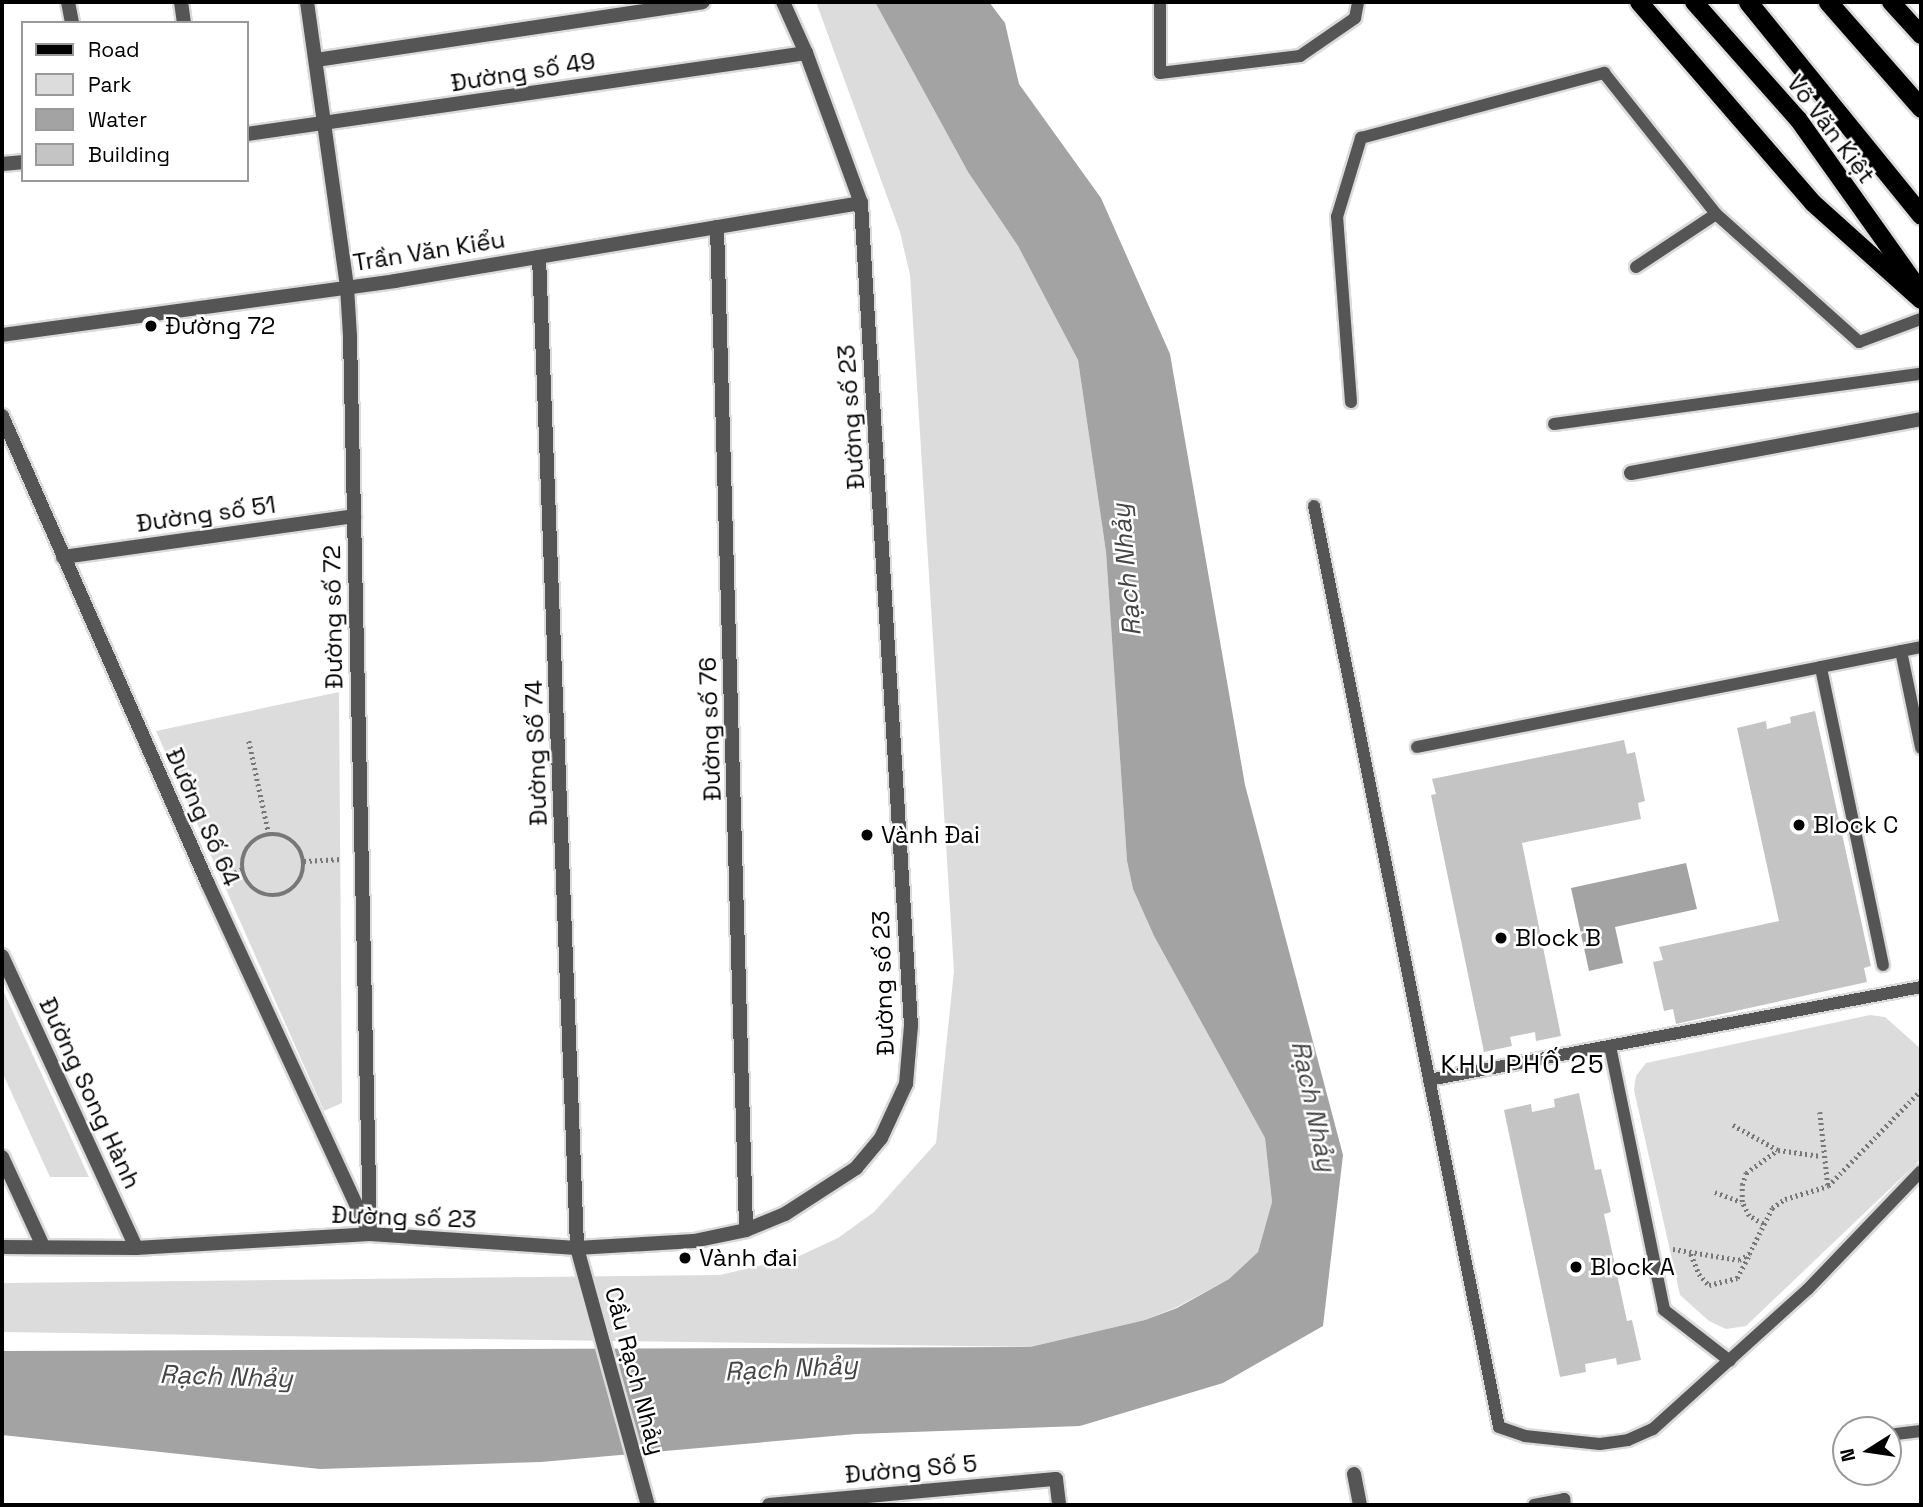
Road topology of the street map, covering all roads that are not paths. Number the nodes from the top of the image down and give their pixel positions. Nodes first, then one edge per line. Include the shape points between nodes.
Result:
1 (68, 2) edge
2 (181, 2) edge
3 (307, 2) edge
4 (703, 2) edge
5 (782, 2) edge
6 (1160, 2) edge
7 (1358, 2) edge
8 (1639, 2) edge
9 (1694, 2) edge
10 (1748, 2) edge
11 (1828, 2) edge
12 (1891, 2) edge
13 (72, 21) edge
14 (184, 21) edge
15 (1921, 35) edge
16 (806, 52) junction
17 (316, 60) junction
18 (1921, 108) edge
19 (325, 125) junction
20 (248, 134) edge
21 (21, 162) edge
22 (2, 164) edge
23 (861, 203) junction
24 (1716, 214) junction
25 (1921, 215) edge
26 (717, 227) junction
27 (540, 257) junction
28 (1636, 267) dead end
29 (347, 287) junction
30 (1921, 292) edge
31 (1921, 300) edge
32 (1921, 319) edge
33 (2, 335) edge
34 (1921, 374) edge
35 (1351, 402) dead end
36 (2, 416) edge
37 (1921, 419) edge
38 (1554, 424) dead end
39 (1631, 473) dead end
40 (1314, 506) dead end
41 (354, 516) junction
42 (63, 556) junction
43 (1921, 647) edge
44 (1901, 651) junction
45 (1821, 667) junction
46 (1417, 747) dead end
47 (1921, 748) edge
48 (2, 956) edge
49 (1883, 965) dead end
50 (1921, 987) edge
51 (1610, 1046) junction
52 (1429, 1080) junction
53 (2, 1157) edge
54 (1921, 1171) edge
55 (746, 1230) junction
56 (369, 1234) junction
57 (2, 1247) edge
58 (43, 1247) junction
59 (136, 1248) junction
60 (578, 1248) junction
61 (1730, 1361) junction
62 (1921, 1431) edge
63 (1902, 1433) edge
64 (1354, 1474) dead end
65 (854, 1501) edge
66 (648, 1505) edge
67 (769, 1505) edge
68 (1059, 1505) edge
69 (1360, 1505) edge
70 (1534, 1505) edge
71 (1565, 1505) edge

1 - 13 street
2 - 14 street
3 - 17 street, Đường số 72
4 - 17 street
5 - 16 street, Đường số 23
6 - 7 lane via 1160,73 1300,56 1355,18
8 - 31 main road via 1813,203
9 - 30 main road, Võ Văn Kiệt via 1798,120
10 - 25 highway, Võ Văn Kiệt
11 - 18 highway
12 - 15 main road
16 - 19 street, Đường số 49
16 - 23 street, Đường số 23
17 - 19 street, Đường số 72
19 - 20 street, Đường số 49
19 - 29 street, Đường số 72
21 - 22 street
23 - 26 street, Trần Văn Kiểu
23 - 55 street, Đường số 23 via 911,1026 909,1061 899,1104 881,1138 856,1168 824,1192
24 - 28 lane
24 - 32 lane via 1859,342
24 - 35 lane via 1604,73 1361,138 1337,217
26 - 27 street, Trần Văn Kiểu
26 - 55 street, Đường số 76
27 - 29 street, Trần Văn Kiểu
27 - 60 street, Đường Số 74
29 - 33 street, Trần Văn Kiểu
29 - 41 street, Đường số 72
34 - 38 lane
36 - 42 street, Đường Số 64
37 - 39 street
40 - 52 lane
41 - 42 street, Đường số 51
41 - 56 street, Đường số 72
42 - 56 street, Đường Số 64
43 - 44 lane
44 - 45 lane
44 - 47 lane
45 - 46 lane
45 - 49 lane
48 - 59 street, Đường Song Hành
50 - 51 lane
51 - 52 lane
51 - 61 lane via 1664,1310
52 - 61 lane via 1499,1427 1573,1443 1628,1440 1653,1429
53 - 58 street
54 - 61 lane via 1808,1289
55 - 60 street, Đường số 23 via 694,1241
56 - 59 street, Đường số 23
56 - 60 street, Đường số 23
57 - 58 street, Đường số 23
58 - 59 street, Đường số 23
60 - 66 street, Cầu Rạch Nhảy
62 - 63 lane
64 - 69 street
65 - 67 street, Đường Số 5
65 - 68 street, Đường Số 5 via 1056,1479
70 - 71 lane via 1564,1499

